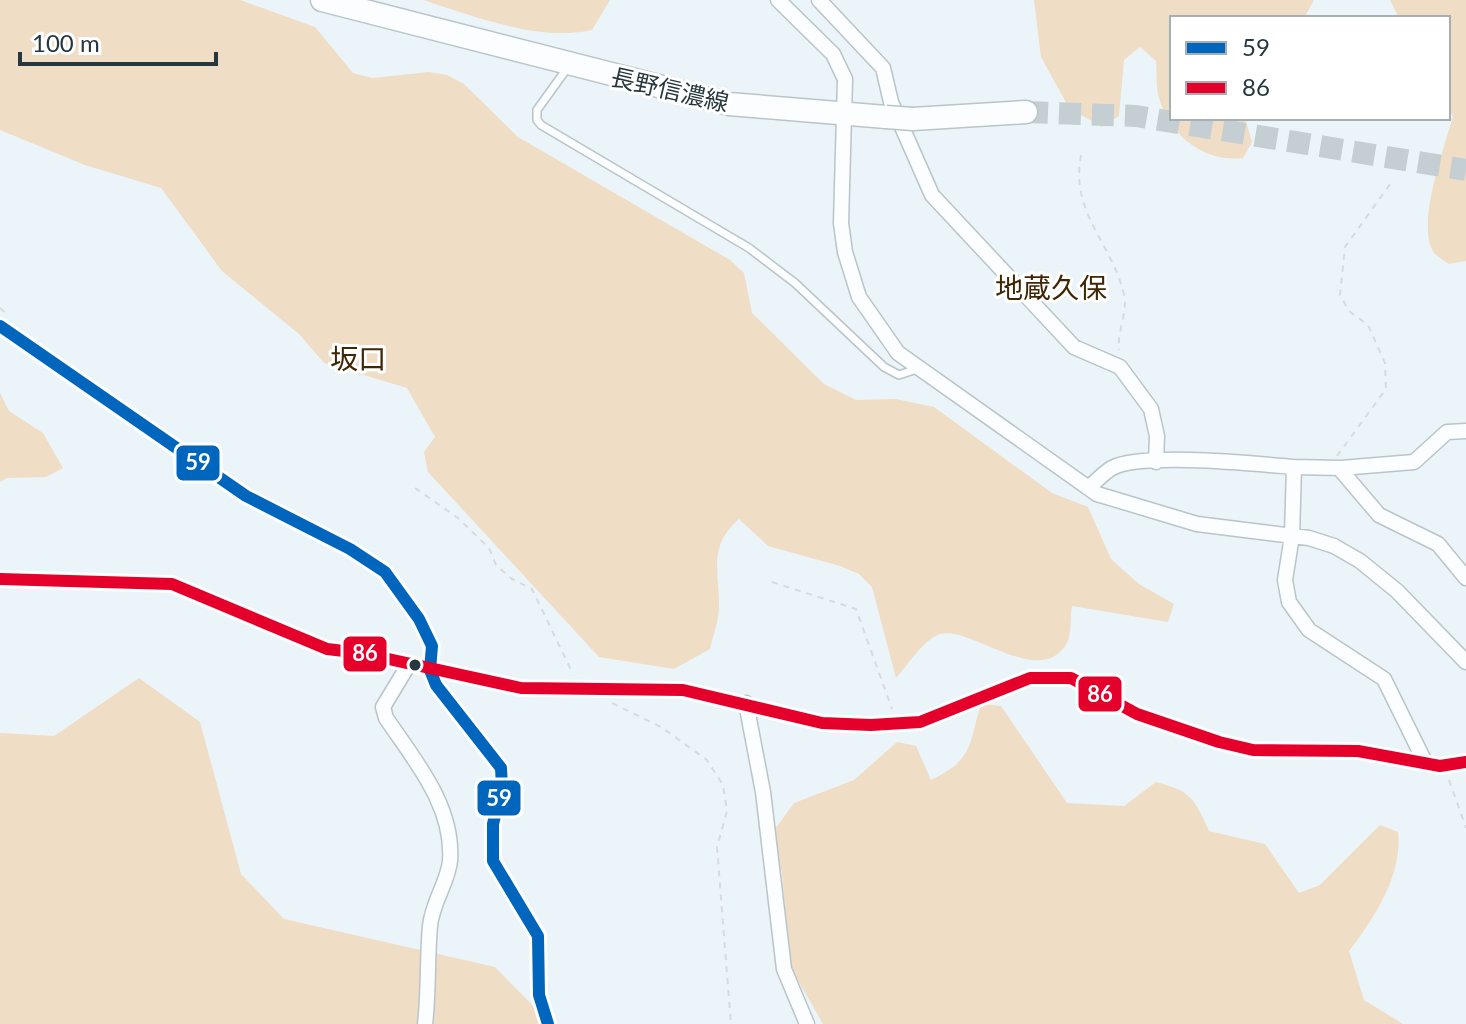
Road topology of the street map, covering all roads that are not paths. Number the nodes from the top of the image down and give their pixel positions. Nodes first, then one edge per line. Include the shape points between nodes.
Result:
1 (322, 0) edge
2 (778, 0) edge
3 (819, 0) edge
4 (570, 65) junction
5 (1026, 112) tunnel mouth
6 (843, 113) junction
7 (0, 326) edge
8 (919, 368) junction
9 (1466, 431) edge
10 (1156, 462) junction
11 (1294, 467) junction
12 (1336, 468) junction
13 (1088, 488) junction
14 (1292, 536) junction
15 (1466, 578) edge
16 (0, 579) edge
17 (1466, 662) edge
18 (409, 664) junction
19 (430, 670) junction
20 (746, 703) junction
21 (1466, 762) edge
22 (1426, 764) junction
23 (425, 1024) edge
24 (548, 1024) edge
25 (807, 1024) edge

1 - 4 main road, 長野信濃線
2 - 6 street via 833,54 845,79
3 - 10 street via 883,68 891,102 932,195 1074,347 1120,367 1151,409
4 - 6 main road, 長野信濃線 via 729,104
4 - 8 lane via 537,110 541,125 749,248 795,283 884,367 899,375
5 - 6 main road, 長野信濃線, bridge via 913,119
6 - 8 street via 841,223 851,276 883,335
7 - 19 street via 246,496 385,572 432,646
8 - 13 street
9 - 12 street via 1447,432 1414,462
10 - 11 street via 1219,460
10 - 13 street via 1114,467
11 - 12 street
11 - 14 street
12 - 15 street via 1379,515 1438,544
13 - 14 street via 1141,510 1197,524
14 - 17 street via 1334,546 1360,561
14 - 22 street via 1285,580 1289,602 1309,630 1384,679
16 - 18 street via 172,584 327,649
18 - 19 street
18 - 23 street via 383,707 437,792 450,865 430,928
19 - 20 street via 521,688 683,690
19 - 24 street via 501,768 493,861 538,936 539,995
20 - 22 street via 822,723 920,722 1049,675 1071,678 1137,714 1219,742 1253,750 1358,751
20 - 25 street via 763,792 784,969
21 - 22 street

